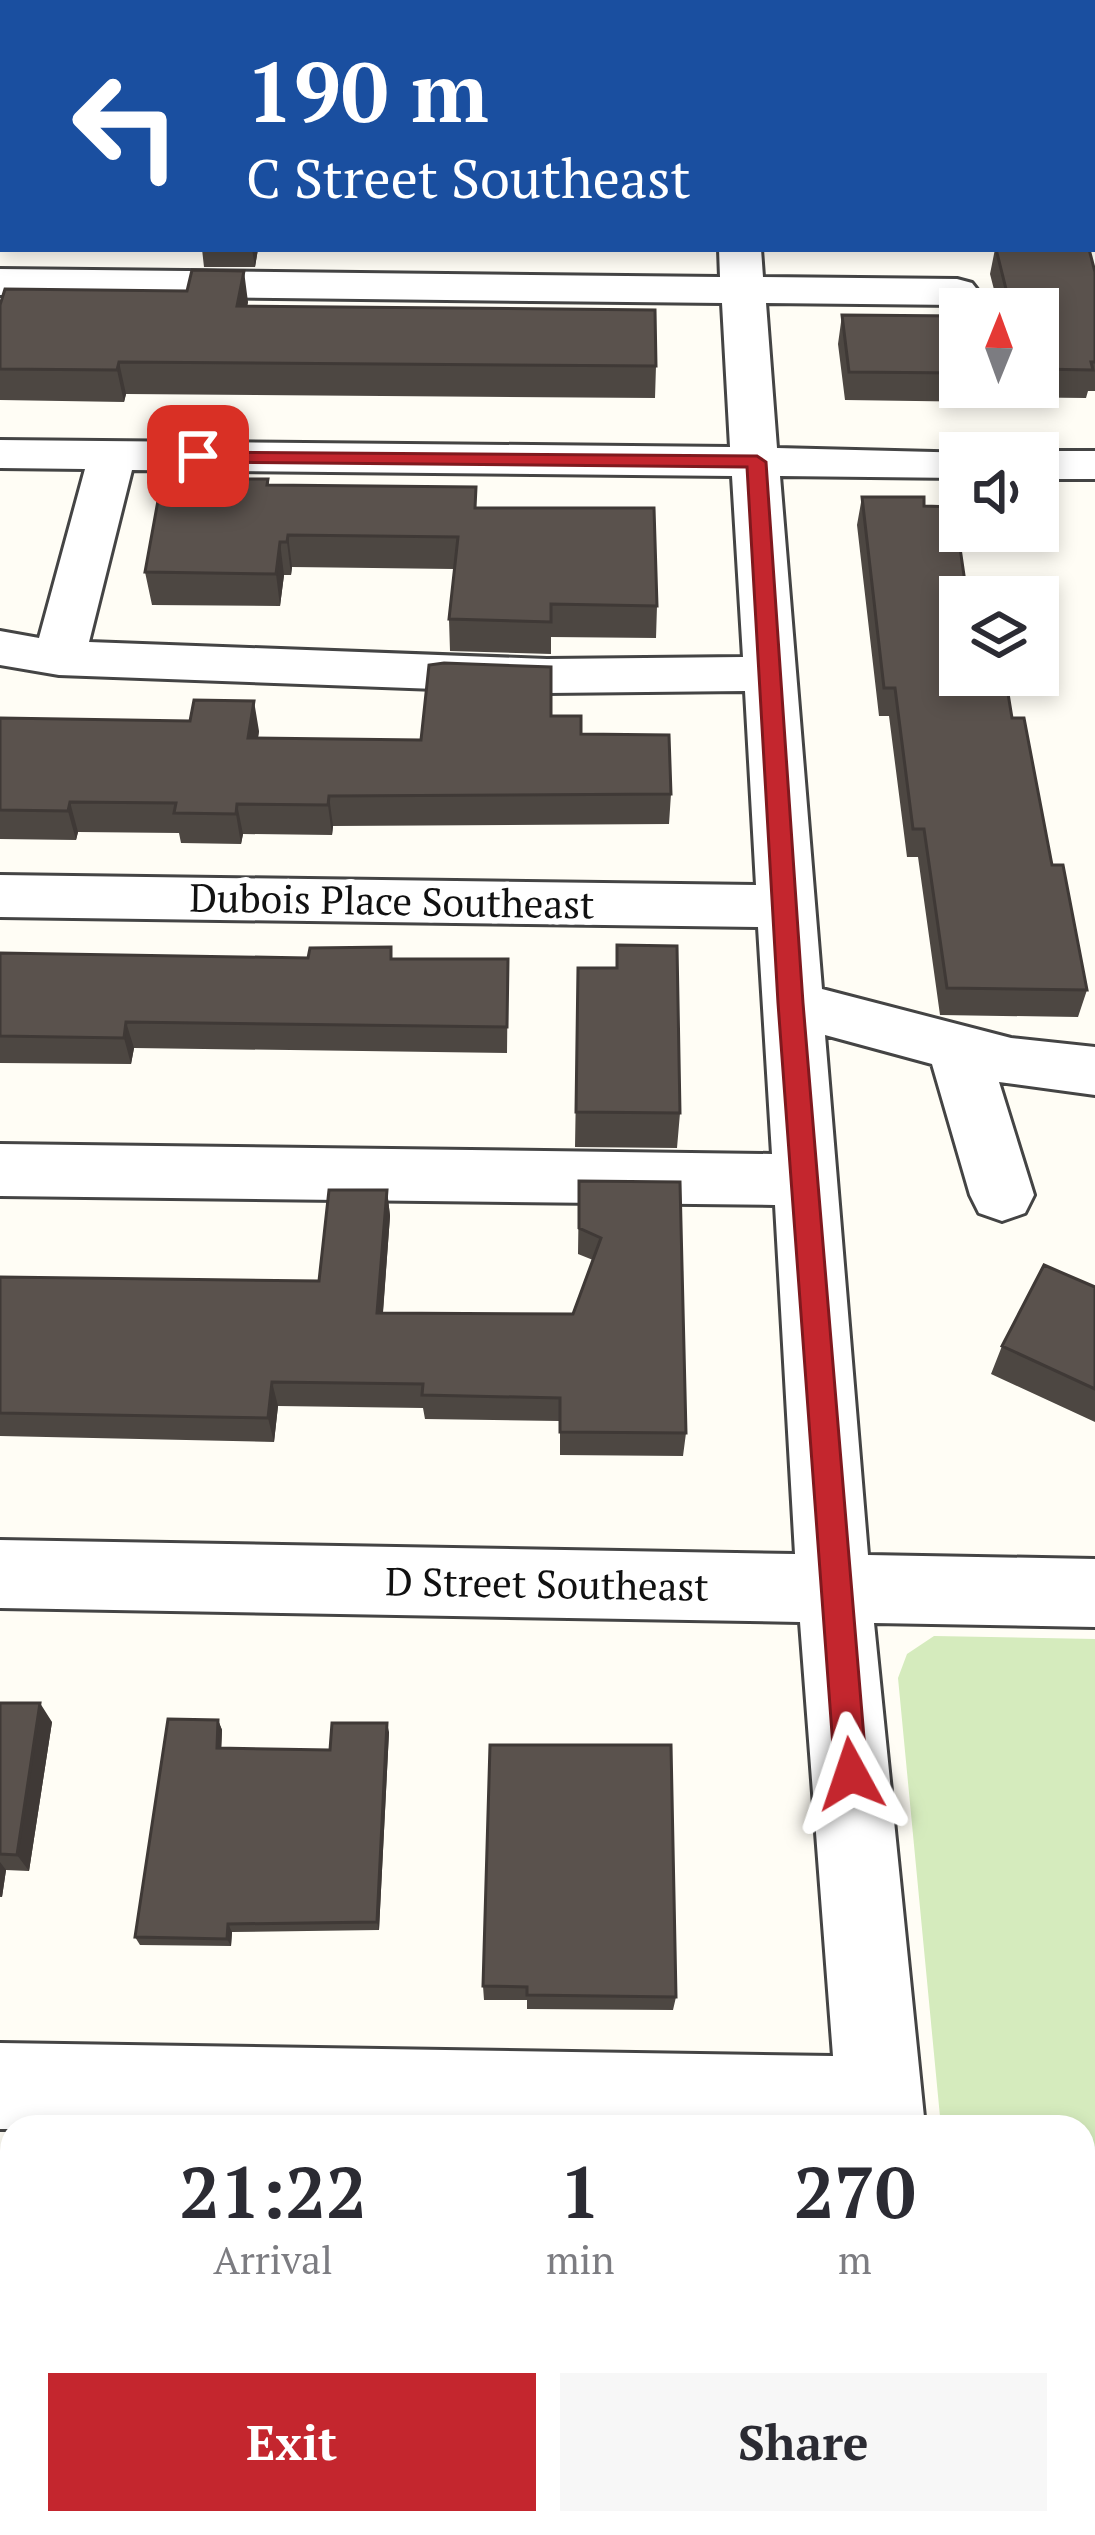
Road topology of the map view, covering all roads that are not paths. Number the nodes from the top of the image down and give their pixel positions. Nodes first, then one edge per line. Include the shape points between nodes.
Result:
1 (957, 268) dead end
2 (742, 270) edge
3 (0, 282) edge
4 (112, 455) junction
5 (757, 462) junction
6 (939, 464) edge
7 (1059, 465) edge
8 (1095, 465) edge
9 (3, 467) edge
10 (0, 648) edge
11 (59, 658) junction
12 (770, 674) junction
13 (0, 896) edge
14 (784, 906) junction
15 (790, 1003) junction
16 (957, 1046) junction
17 (1095, 1071) edge
18 (0, 1170) edge
19 (804, 1180) junction
20 (1001, 1195) dead end
21 (0, 1574) edge
22 (834, 1589) junction
23 (1095, 1593) edge
24 (0, 2086) edge
25 (882, 2113) edge

1 - 2 street
2 - 3 street
2 - 5 street
4 - 5 street
4 - 9 street
4 - 11 street
5 - 6 street
5 - 12 street
7 - 8 street
10 - 11 street
11 - 12 street via 547,676
12 - 14 street
13 - 14 street, Dubois Place Southeast
14 - 15 street
15 - 16 street
15 - 19 street
16 - 17 street via 1011,1062
16 - 20 street
18 - 19 street
19 - 22 street
21 - 22 street, D Street Southeast
22 - 23 street, D Street Southeast
22 - 25 street
24 - 25 street

